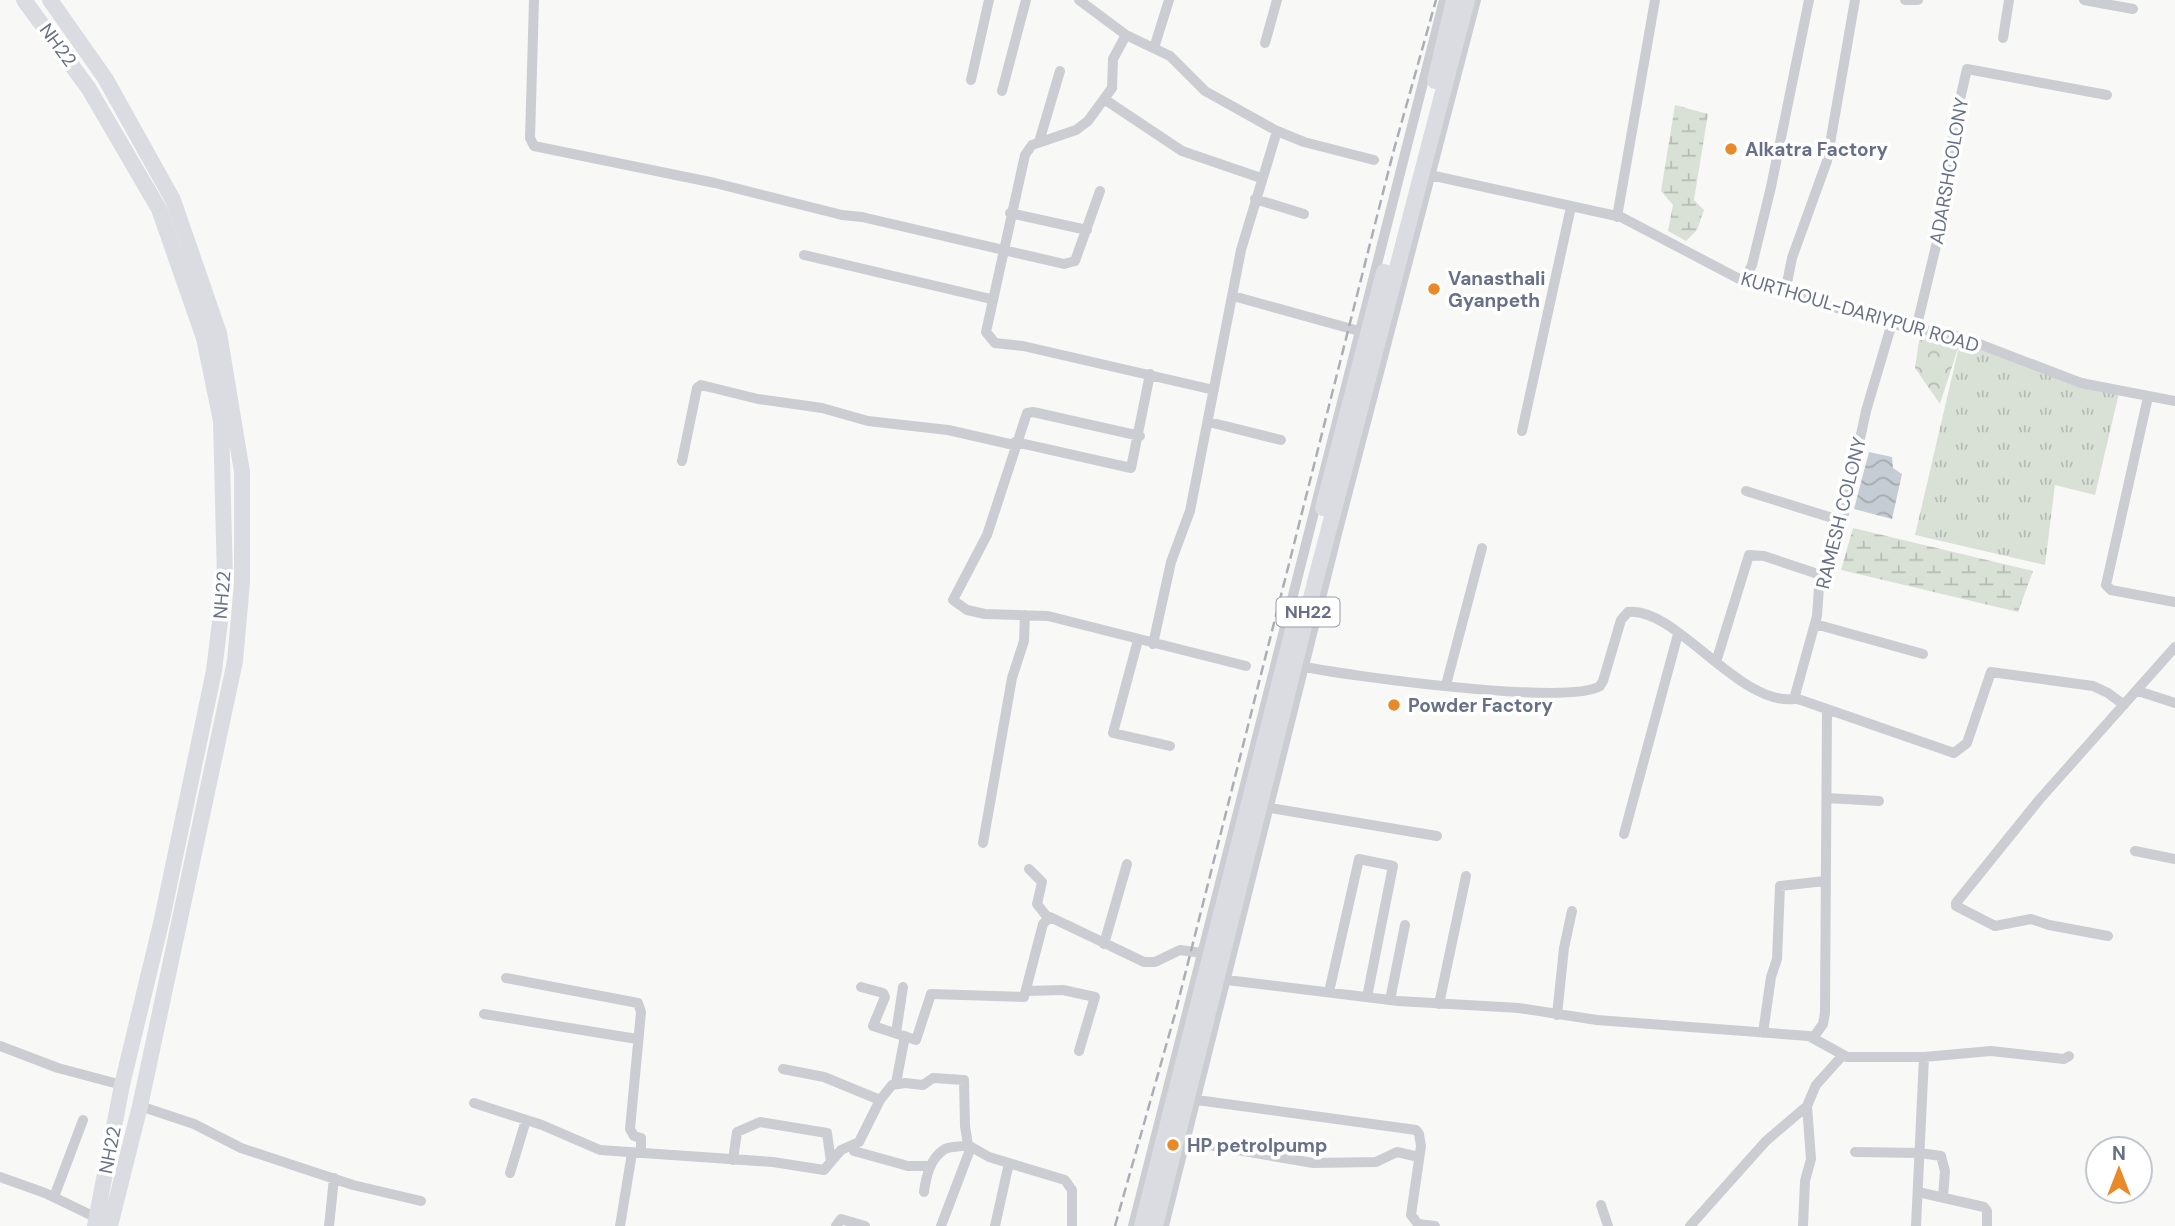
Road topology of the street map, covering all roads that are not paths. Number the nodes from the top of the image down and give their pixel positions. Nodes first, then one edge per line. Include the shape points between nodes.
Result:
1 (24, 0) edge
2 (50, 0) edge
3 (534, 0) edge
4 (989, 0) edge
5 (1027, 0) edge
6 (1079, 0) edge
7 (1169, 0) edge
8 (1277, 0) edge
9 (1444, 0) edge
10 (1454, 0) edge
11 (1467, 0) edge
12 (1476, 0) edge
13 (1655, 0) edge
14 (1809, 0) edge
15 (1855, 0) edge
16 (1905, 0) edge
17 (1918, 0) edge
18 (2009, 0) edge
19 (2084, 0) edge
20 (1093, 4) edge
21 (2133, 9) dead end
22 (1126, 35) junction
23 (2003, 38) dead end
24 (1265, 43) dead end
25 (1154, 48) junction
26 (1060, 71) dead end
27 (971, 80) dead end
28 (1002, 91) dead end
29 (2107, 95) dead end
30 (1104, 99) junction
31 (1276, 131) junction
32 (1039, 142) junction
33 (1374, 160) dead end
34 (1430, 175) junction
35 (1262, 178) junction
36 (1100, 191) dead end
37 (1255, 199) junction
38 (1571, 207) junction
39 (1010, 213) junction
40 (1304, 214) dead end
41 (1617, 216) junction
42 (1385, 228) junction
43 (1087, 230) junction
44 (1414, 235) junction
45 (1002, 248) junction
46 (804, 255) dead end
47 (1744, 281) junction
48 (1785, 293) junction
49 (1233, 296) junction
50 (990, 299) junction
51 (1892, 323) junction
52 (1916, 329) junction
53 (1359, 331) junction
54 (1150, 374) junction
55 (1214, 390) junction
56 (2148, 397) junction
57 (2175, 401) edge
58 (1209, 422) junction
59 (1522, 431) dead end
60 (1140, 436) junction
61 (1281, 440) dead end
62 (1015, 443) junction
63 (682, 461) dead end
64 (1746, 491) dead end
65 (1842, 521) junction
66 (1482, 548) dead end
67 (1824, 576) junction
68 (2175, 602) edge
69 (1025, 615) junction
70 (1815, 624) junction
71 (1678, 634) junction
72 (1138, 640) junction
73 (1153, 644) junction
74 (2175, 647) edge
75 (1923, 654) dead end
76 (1716, 662) junction
77 (2170, 662) edge
78 (1246, 666) dead end
79 (1305, 667) junction
80 (1446, 685) junction
81 (2138, 691) junction
82 (1793, 699) junction
83 (2175, 703) edge
84 (2124, 705) junction
85 (1827, 709) junction
86 (1262, 710) junction
87 (1292, 719) junction
88 (1170, 746) dead end
89 (1827, 798) junction
90 (1879, 801) dead end
91 (1270, 808) junction
92 (1624, 834) dead end
93 (1437, 836) dead end
94 (983, 843) dead end
95 (2135, 851) dead end
96 (2175, 859) edge
97 (1127, 864) dead end
98 (1029, 869) dead end
99 (1466, 876) dead end
100 (1825, 881) junction
101 (1572, 911) dead end
102 (1048, 918) junction
103 (1405, 925) dead end
104 (2108, 936) dead end
105 (1104, 943) junction
106 (1202, 953) junction
107 (506, 978) dead end
108 (1227, 980) junction
109 (861, 987) dead end
110 (903, 987) dead end
111 (1026, 991) junction
112 (1329, 992) junction
113 (1367, 997) junction
114 (1390, 1000) junction
115 (1438, 1004) junction
116 (484, 1014) dead end
117 (1557, 1015) junction
118 (1763, 1033) junction
119 (900, 1035) junction
120 (1813, 1038) junction
121 (637, 1039) junction
122 (0, 1046) edge
123 (1079, 1051) dead end
124 (1842, 1056) junction
125 (2069, 1056) dead end
126 (1924, 1058) junction
127 (783, 1069) dead end
128 (896, 1083) junction
129 (122, 1085) junction
130 (880, 1100) junction
131 (1197, 1100) junction
132 (474, 1103) dead end
133 (140, 1106) junction
134 (1807, 1106) junction
135 (83, 1119) dead end
136 (526, 1120) junction
137 (1186, 1141) junction
138 (970, 1146) junction
139 (1153, 1147) junction
140 (853, 1152) dead end
141 (1855, 1152) dead end
142 (637, 1153) junction
143 (1920, 1153) junction
144 (1183, 1154) junction
145 (1419, 1157) junction
146 (733, 1160) junction
147 (1009, 1163) junction
148 (830, 1165) junction
149 (930, 1166) junction
150 (510, 1173) dead end
151 (0, 1177) edge
152 (334, 1178) junction
153 (924, 1192) dead end
154 (1918, 1192) junction
155 (54, 1197) junction
156 (1942, 1197) junction
157 (421, 1201) dead end
158 (1601, 1205) dead end
159 (101, 1223) edge
160 (1418, 1225) edge
161 (1804, 1225) edge
162 (329, 1226) edge
163 (620, 1226) edge
164 (836, 1226) edge
165 (865, 1226) edge
166 (941, 1226) edge
167 (995, 1226) edge
168 (1072, 1226) edge
169 (1133, 1226) edge
170 (1142, 1226) edge
171 (1155, 1226) edge
172 (1164, 1226) edge
173 (1435, 1226) edge
174 (1608, 1226) edge
175 (1690, 1226) edge
176 (1916, 1226) edge
177 (1987, 1226) edge

1 - 129 highway, NH22 via 89,89 159,209 204,338 221,421 225,580 214,671
2 - 133 highway, NH22 via 105,78 173,200 219,333 242,472 242,583 235,661
3 - 45 street via 532,145
4 - 27 street
5 - 28 street
6 - 20 street
7 - 25 street
8 - 24 street
9 - 42 street
10 - 170 highway, NH22
11 - 171 highway, NH22 via 1318,569
12 - 34 street
13 - 41 street
14 - 47 street via 1768,200
15 - 48 street via 1827,161 1792,258
16 - 17 street
18 - 23 street
19 - 21 street
20 - 22 street
22 - 25 street
22 - 30 street via 1113,60 1113,83
25 - 31 street via 1170,56 1205,91
26 - 32 street
29 - 52 street, ADARSHCOLONY via 1967,69 1942,221
30 - 32 street via 1081,128
30 - 35 street via 1182,151
31 - 33 street
31 - 35 street
32 - 39 street via 1028,149 1022,161
34 - 38 street, KURTHOUL-DARIYPUR ROAD
34 - 44 street
35 - 37 street
36 - 43 street
37 - 40 street
37 - 49 street
38 - 41 street, KURTHOUL-DARIYPUR ROAD
38 - 59 street
39 - 43 street
39 - 45 street
41 - 47 street, KURTHOUL-DARIYPUR ROAD
42 - 44 street
42 - 53 street
43 - 45 street via 1075,261 1069,264
44 - 79 street
45 - 50 street
46 - 50 street
47 - 48 street, KURTHOUL-DARIYPUR ROAD
48 - 51 street, KURTHOUL-DARIYPUR ROAD
49 - 53 street
49 - 55 street
50 - 54 street via 986,332 995,343
51 - 52 street, KURTHOUL-DARIYPUR ROAD
51 - 65 street, RAMESH COLONY via 1866,411
52 - 56 street, KURTHOUL-DARIYPUR ROAD via 1961,337 2081,383
53 - 86 street
54 - 55 street
54 - 60 street
55 - 58 street
56 - 57 street, KURTHOUL-DARIYPUR ROAD
56 - 68 street via 2106,585 2111,590
58 - 61 street
58 - 73 street
60 - 62 street via 1031,412 1025,415
60 - 62 street via 1134,466 1129,469
62 - 63 street via 868,421 701,385
62 - 69 street via 987,535 953,598 965,609 985,614
64 - 65 street
65 - 67 street, RAMESH COLONY
66 - 80 street
67 - 70 street, RAMESH COLONY
67 - 76 street via 1749,555
69 - 72 street via 1066,620
69 - 94 street via 1024,641
70 - 75 street
70 - 82 street, RAMESH COLONY
71 - 76 street
71 - 80 street via 1643,613 1628,612 1621,620 1597,689 1536,693
71 - 92 street
72 - 73 street
72 - 88 street via 1113,733
73 - 78 street
74 - 77 street
76 - 82 street via 1748,685
77 - 81 street
79 - 80 street
79 - 87 street
81 - 83 street
81 - 84 street
82 - 85 street
84 - 85 street via 2093,686 1991,672 1967,743 1954,753
84 - 104 street via 2039,800 1956,905 1991,925 2031,919
85 - 89 street
86 - 87 street
86 - 106 street
87 - 91 street
89 - 90 street
89 - 100 street
91 - 93 street
91 - 108 street
95 - 96 street
97 - 105 street
98 - 102 street via 1042,882 1037,904
99 - 115 street
100 - 118 street via 1780,886 1777,959
100 - 120 street via 1824,1018
101 - 117 street
102 - 105 street
102 - 111 street
103 - 114 street
105 - 106 street via 1149,963 1180,950
106 - 139 street
107 - 121 street via 638,1003
108 - 112 street
108 - 131 street
109 - 119 street via 885,997 873,1026
110 - 119 street
111 - 119 street via 1022,998 931,994 918,1038
111 - 123 street via 1063,990 1095,997
112 - 113 street
112 - 113 street via 1359,859 1393,866
113 - 114 street
114 - 115 street
115 - 117 street
116 - 121 street
117 - 118 street
118 - 120 street
119 - 128 street
120 - 124 street
121 - 142 street via 631,1129 641,1138
122 - 129 street
124 - 126 street
124 - 134 street via 1816,1085
125 - 126 street via 1991,1051
126 - 143 street
127 - 130 street via 824,1077
128 - 130 street
128 - 138 street via 965,1080
129 - 159 highway, NH22
130 - 148 street via 859,1142 841,1150
131 - 137 street
131 - 145 street via 1408,1128 1419,1134
132 - 136 street
133 - 152 street via 194,1124 231,1145
133 - 159 highway, NH22
134 - 161 street via 1811,1159 1805,1181
134 - 175 street via 1766,1141
135 - 155 street
136 - 142 street via 591,1148
136 - 150 street
137 - 144 street
137 - 145 street via 1313,1163 1376,1162 1397,1152
138 - 147 street
138 - 149 street via 943,1150
138 - 166 street
139 - 144 street
139 - 169 street
140 - 149 street via 908,1166
141 - 143 street
142 - 146 street
142 - 163 street
143 - 154 street
143 - 156 street via 1941,1156 1945,1171
144 - 172 street
145 - 160 street via 1410,1209
146 - 148 street via 820,1170
146 - 148 street via 737,1132 760,1122 827,1133
147 - 167 street
147 - 168 street via 1060,1176 1069,1183
149 - 153 street
151 - 155 street
152 - 157 street
152 - 162 street
154 - 156 street
154 - 176 street
155 - 159 street
156 - 177 street via 1984,1207
158 - 174 street
160 - 173 street
164 - 165 street via 841,1219

